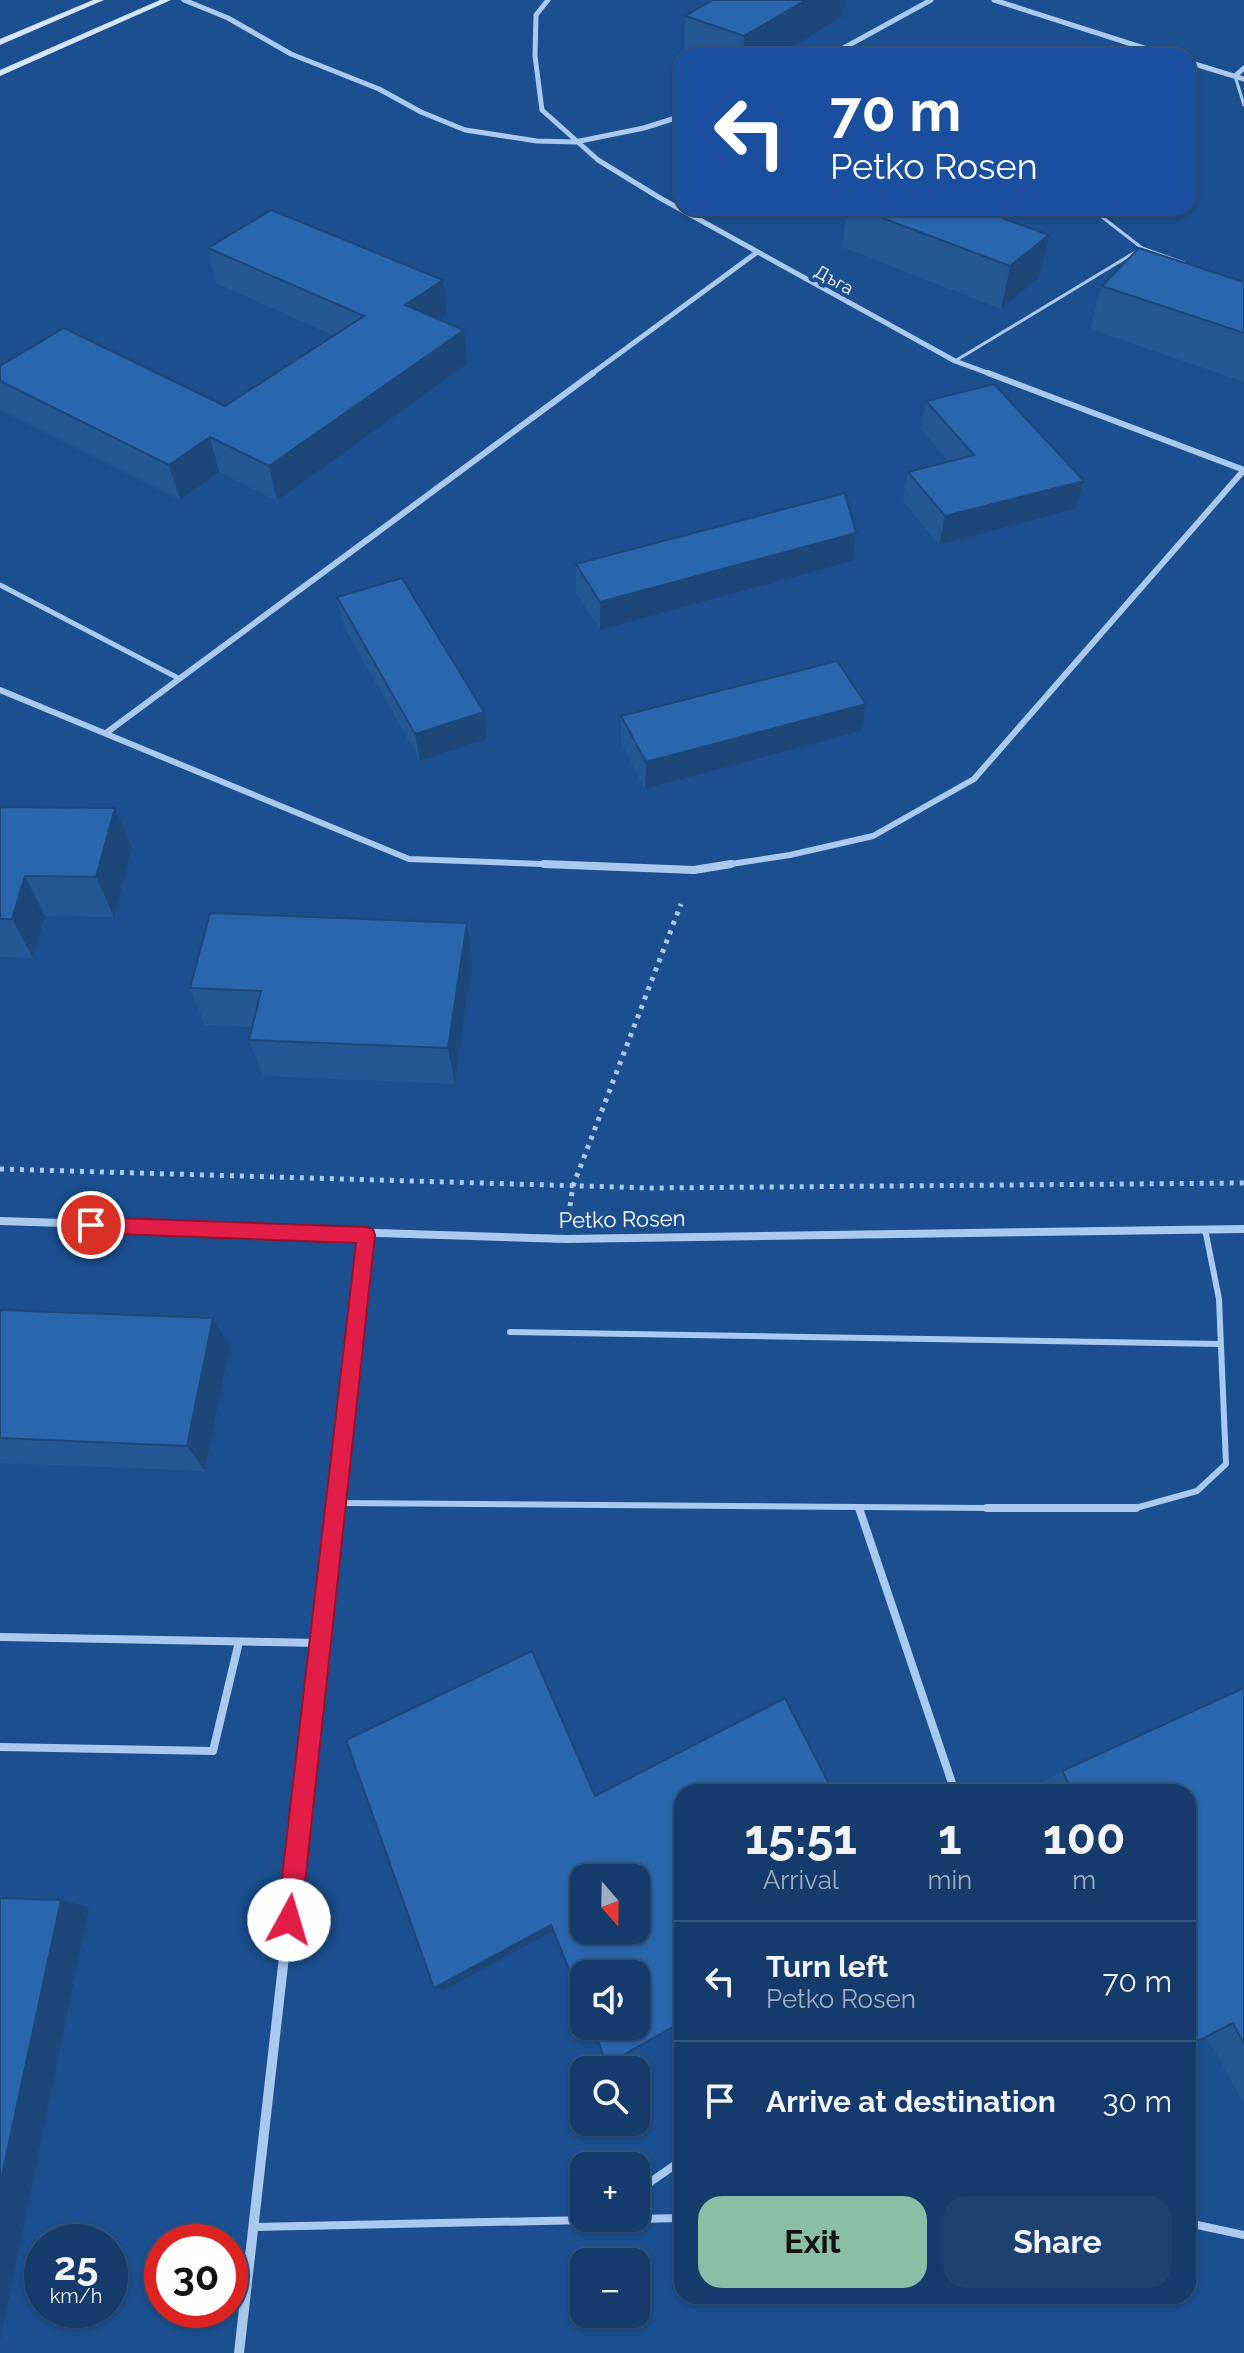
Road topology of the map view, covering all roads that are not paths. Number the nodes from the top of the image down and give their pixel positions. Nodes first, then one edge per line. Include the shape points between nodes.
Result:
1 (100, 0) edge
2 (167, 0) edge
3 (184, 0) edge
4 (548, 0) edge
5 (931, 0) edge
6 (994, 0) edge
7 (0, 42) edge
8 (844, 48) edge
9 (1144, 48) edge
10 (1196, 64) edge
11 (1244, 68) edge
12 (0, 73) edge
13 (1235, 76) junction
14 (1244, 79) edge
15 (1244, 105) edge
16 (674, 119) edge
17 (575, 142) junction
18 (674, 206) edge
19 (692, 216) edge
20 (1099, 216) edge
21 (1142, 248) junction
22 (756, 253) junction
23 (1186, 264) edge
24 (955, 361) junction
25 (1244, 470) edge
26 (0, 585) edge
27 (178, 678) junction
28 (0, 690) edge
29 (106, 733) junction
30 (0, 1221) edge
31 (1205, 1229) junction
32 (1244, 1229) edge
33 (366, 1235) junction
34 (510, 1332) dead end
35 (1220, 1344) junction
36 (336, 1503) junction
37 (859, 1507) junction
38 (0, 1637) edge
39 (239, 1642) junction
40 (320, 1643) junction
41 (0, 1747) edge
42 (952, 1784) edge
43 (674, 2166) edge
44 (650, 2182) edge
45 (650, 2218) edge
46 (674, 2218) edge
47 (570, 2220) edge
48 (1196, 2225) edge
49 (254, 2227) junction
50 (1244, 2235) edge
51 (239, 2353) edge

1 - 7 street
2 - 12 street
3 - 17 street via 291,54 465,130
4 - 17 street, Дъга via 536,15 542,110
5 - 8 street
6 - 9 street
10 - 13 street
11 - 13 street
13 - 14 street
13 - 15 lane
16 - 17 street
17 - 18 street, Дъга
19 - 22 street, Дъга
20 - 21 lane
21 - 23 lane
21 - 24 lane
22 - 24 street, Дъга
22 - 27 street
24 - 25 street, Дъга
25 - 29 street via 974,779 873,836 694,870 409,859
26 - 27 lane
27 - 29 street
28 - 29 street
30 - 33 street, Petko Rosen
31 - 32 street, Petko Rosen
31 - 33 street, Petko Rosen via 566,1239
31 - 35 lane via 1219,1299
33 - 36 street
34 - 35 lane
35 - 37 lane via 1226,1464 1197,1491 1132,1509
36 - 37 lane
36 - 40 street
37 - 42 lane
38 - 39 lane
39 - 40 lane
39 - 41 lane via 213,1751
40 - 49 street
43 - 44 lane
45 - 46 lane
47 - 49 lane
48 - 50 lane
49 - 51 street

